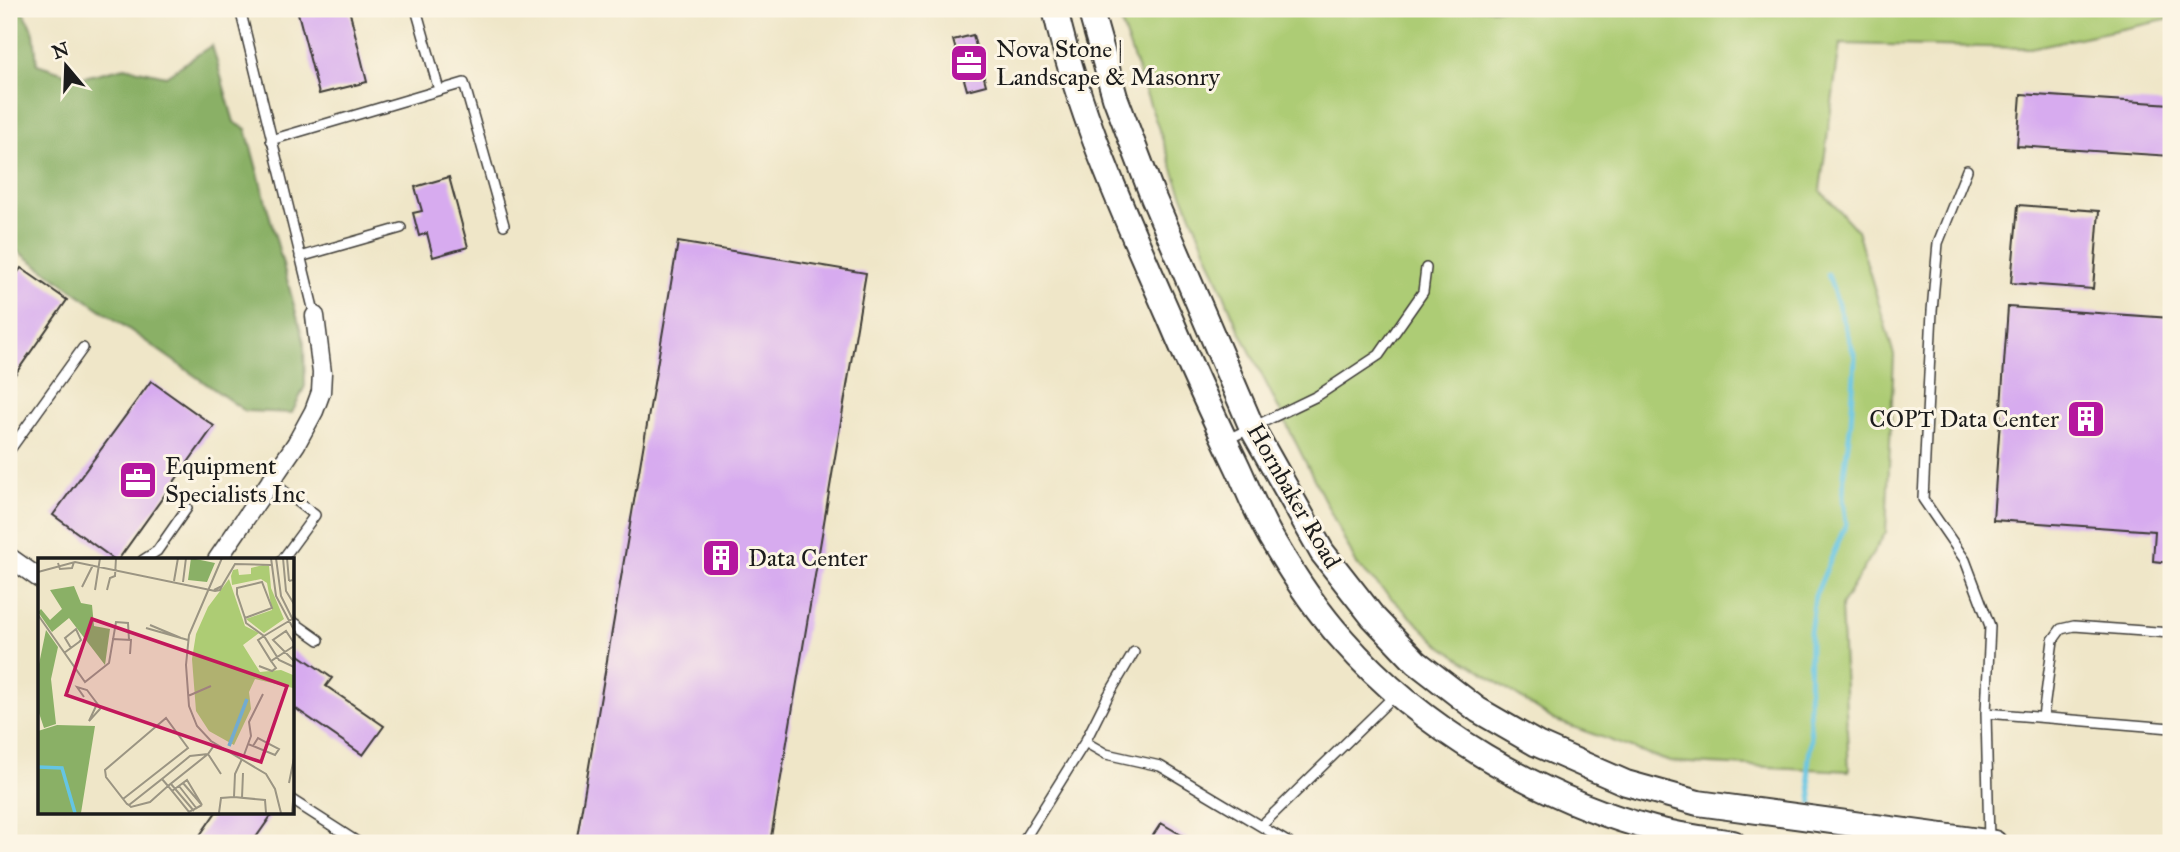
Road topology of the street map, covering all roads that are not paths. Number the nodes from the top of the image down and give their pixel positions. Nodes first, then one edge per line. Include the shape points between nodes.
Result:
1 (240, 9) edge
2 (416, 9) edge
3 (1055, 9) edge
4 (1090, 9) edge
5 (439, 90) junction
6 (271, 140) junction
7 (1967, 170) dead end
8 (504, 225) dead end
9 (401, 228) dead end
10 (300, 257) junction
11 (1426, 268) dead end
12 (315, 316) joint
13 (83, 348) dead end
14 (1252, 428) junction
15 (1225, 441) junction
16 (9, 451) edge
17 (271, 481) junction
18 (187, 508) dead end
19 (9, 557) edge
20 (146, 558) edge
21 (218, 558) edge
22 (283, 558) edge
23 (38, 578) edge
24 (294, 622) edge
25 (2171, 633) edge
26 (319, 639) dead end
27 (1134, 652) dead end
28 (1397, 692) junction
29 (1986, 713) junction
30 (2043, 717) junction
31 (2171, 728) edge
32 (1085, 743) junction
33 (294, 801) edge
34 (1261, 826) junction
35 (342, 832) junction
36 (339, 843) edge
37 (359, 843) edge
38 (1022, 843) edge
39 (1289, 843) edge
40 (1733, 843) edge
41 (1991, 843) edge

1 - 6 lane
2 - 5 lane
3 - 15 main road, Hornbaker Road via 1097,146
4 - 14 main road, Hornbaker Road via 1115,97 1153,197
5 - 6 lane
5 - 8 lane via 464,83
6 - 10 lane
7 - 29 lane via 1938,243 1923,499 1965,560 1990,625
9 - 10 lane
10 - 12 lane
11 - 14 lane via 1423,292 1379,355 1317,396
12 - 17 street via 321,392 307,427
13 - 16 lane
14 - 15 lane
14 - 41 main road, Hornbaker Road via 1322,552 1390,636 1478,710 1537,744 1626,783 1698,803
15 - 28 main road, Hornbaker Road via 1271,539 1305,591 1342,639
17 - 21 street
17 - 22 lane via 316,514
18 - 20 lane via 157,551
19 - 23 street
24 - 26 lane
25 - 30 lane via 2061,629 2053,640
27 - 32 lane
28 - 34 lane
28 - 40 main road, Hornbaker Road via 1449,733 1513,772 1604,814 1654,833
29 - 30 lane
29 - 41 lane
30 - 31 lane
32 - 34 lane via 1106,754 1160,766
32 - 38 lane
33 - 35 lane
34 - 39 lane
35 - 36 lane
35 - 37 lane

